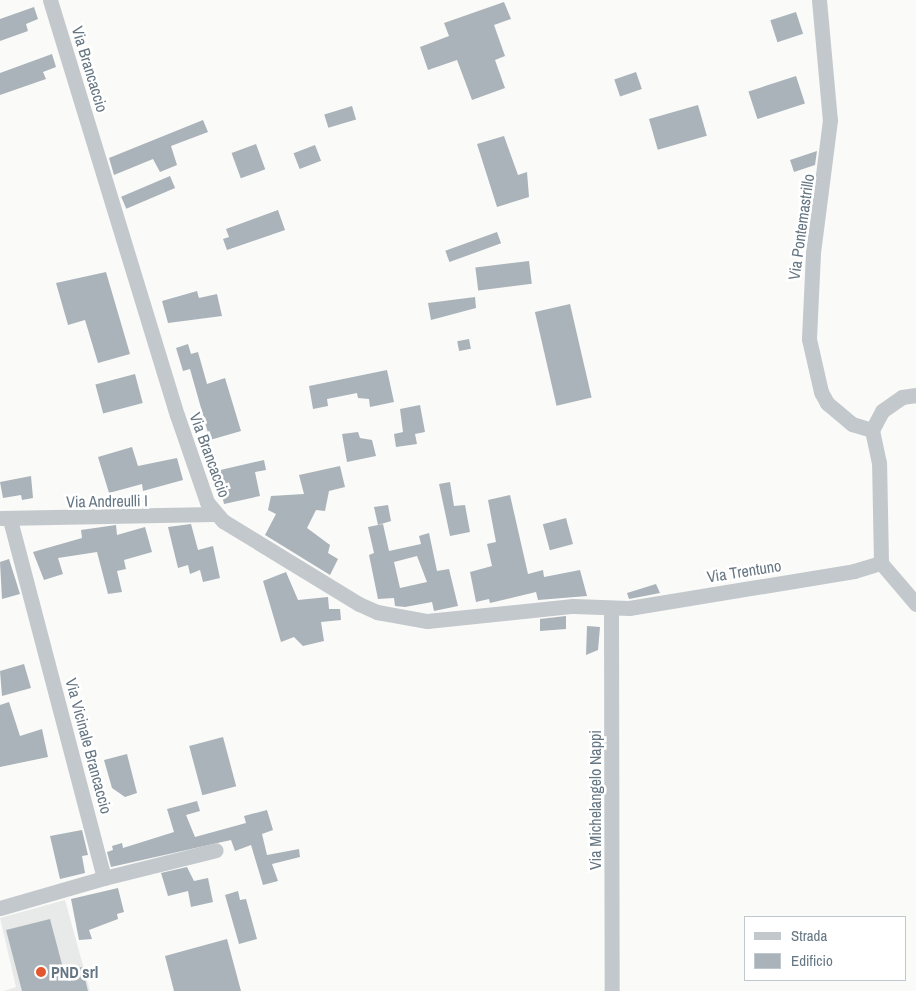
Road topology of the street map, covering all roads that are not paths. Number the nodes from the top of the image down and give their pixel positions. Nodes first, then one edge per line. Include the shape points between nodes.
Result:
1 (50, 0) edge
2 (819, 0) edge
3 (916, 394) edge
4 (872, 430) junction
5 (214, 514) junction
6 (5, 518) edge
7 (881, 563) junction
8 (916, 604) edge
9 (611, 608) junction
10 (216, 850) dead end
11 (104, 878) junction
12 (0, 908) edge
13 (612, 991) edge

1 - 5 street, Via Brancaccio via 177,414
2 - 4 street, Via Pontemastrillo via 830,120 813,253 809,339 821,392 828,403 852,424
3 - 4 street via 902,397 882,411
4 - 7 street via 879,463
5 - 6 street, Via Andreulli I
5 - 9 street, Via Brancaccio via 377,612 427,621 573,606
6 - 11 street, Via Vicinale Brancaccio
7 - 8 street
7 - 9 street, Via Trentuno via 854,571
9 - 13 street, Via Michelangelo Nappi
10 - 11 street
11 - 12 street

